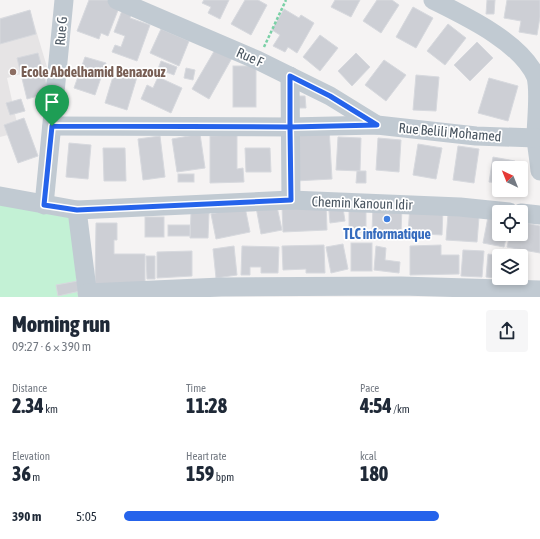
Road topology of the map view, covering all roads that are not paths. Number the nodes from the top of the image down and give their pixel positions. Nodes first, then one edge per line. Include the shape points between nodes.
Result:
1 (64, 0) edge
2 (117, 0) edge
3 (433, 0) edge
4 (538, 74) edge
5 (290, 76) junction
6 (377, 125) junction
7 (52, 126) junction
8 (290, 127) junction
9 (536, 138) junction
10 (540, 171) edge
11 (0, 196) edge
12 (291, 200) junction
13 (44, 205) junction
14 (77, 210) junction
15 (492, 210) edge
16 (528, 214) edge
17 (540, 215) edge
18 (540, 290) edge
19 (87, 295) edge

1 - 7 street, Rue G
2 - 5 street, Rue F
3 - 4 street via 494,33
4 - 9 street
5 - 6 street, Rue F via 330,96
5 - 8 street
6 - 8 street, Rue Belili Mohamed
6 - 9 street, Rue Belili Mohamed via 476,136
7 - 8 street, Rue Belili Mohamed
7 - 13 street, Rue G
8 - 12 street
9 - 10 street
11 - 13 street, Chemin Kanoun Idir
12 - 14 street, Chemin Kanoun Idir
12 - 15 street, Chemin Kanoun Idir
13 - 14 street, Chemin Kanoun Idir
14 - 19 street
16 - 17 street
18 - 19 street via 401,286 221,287

